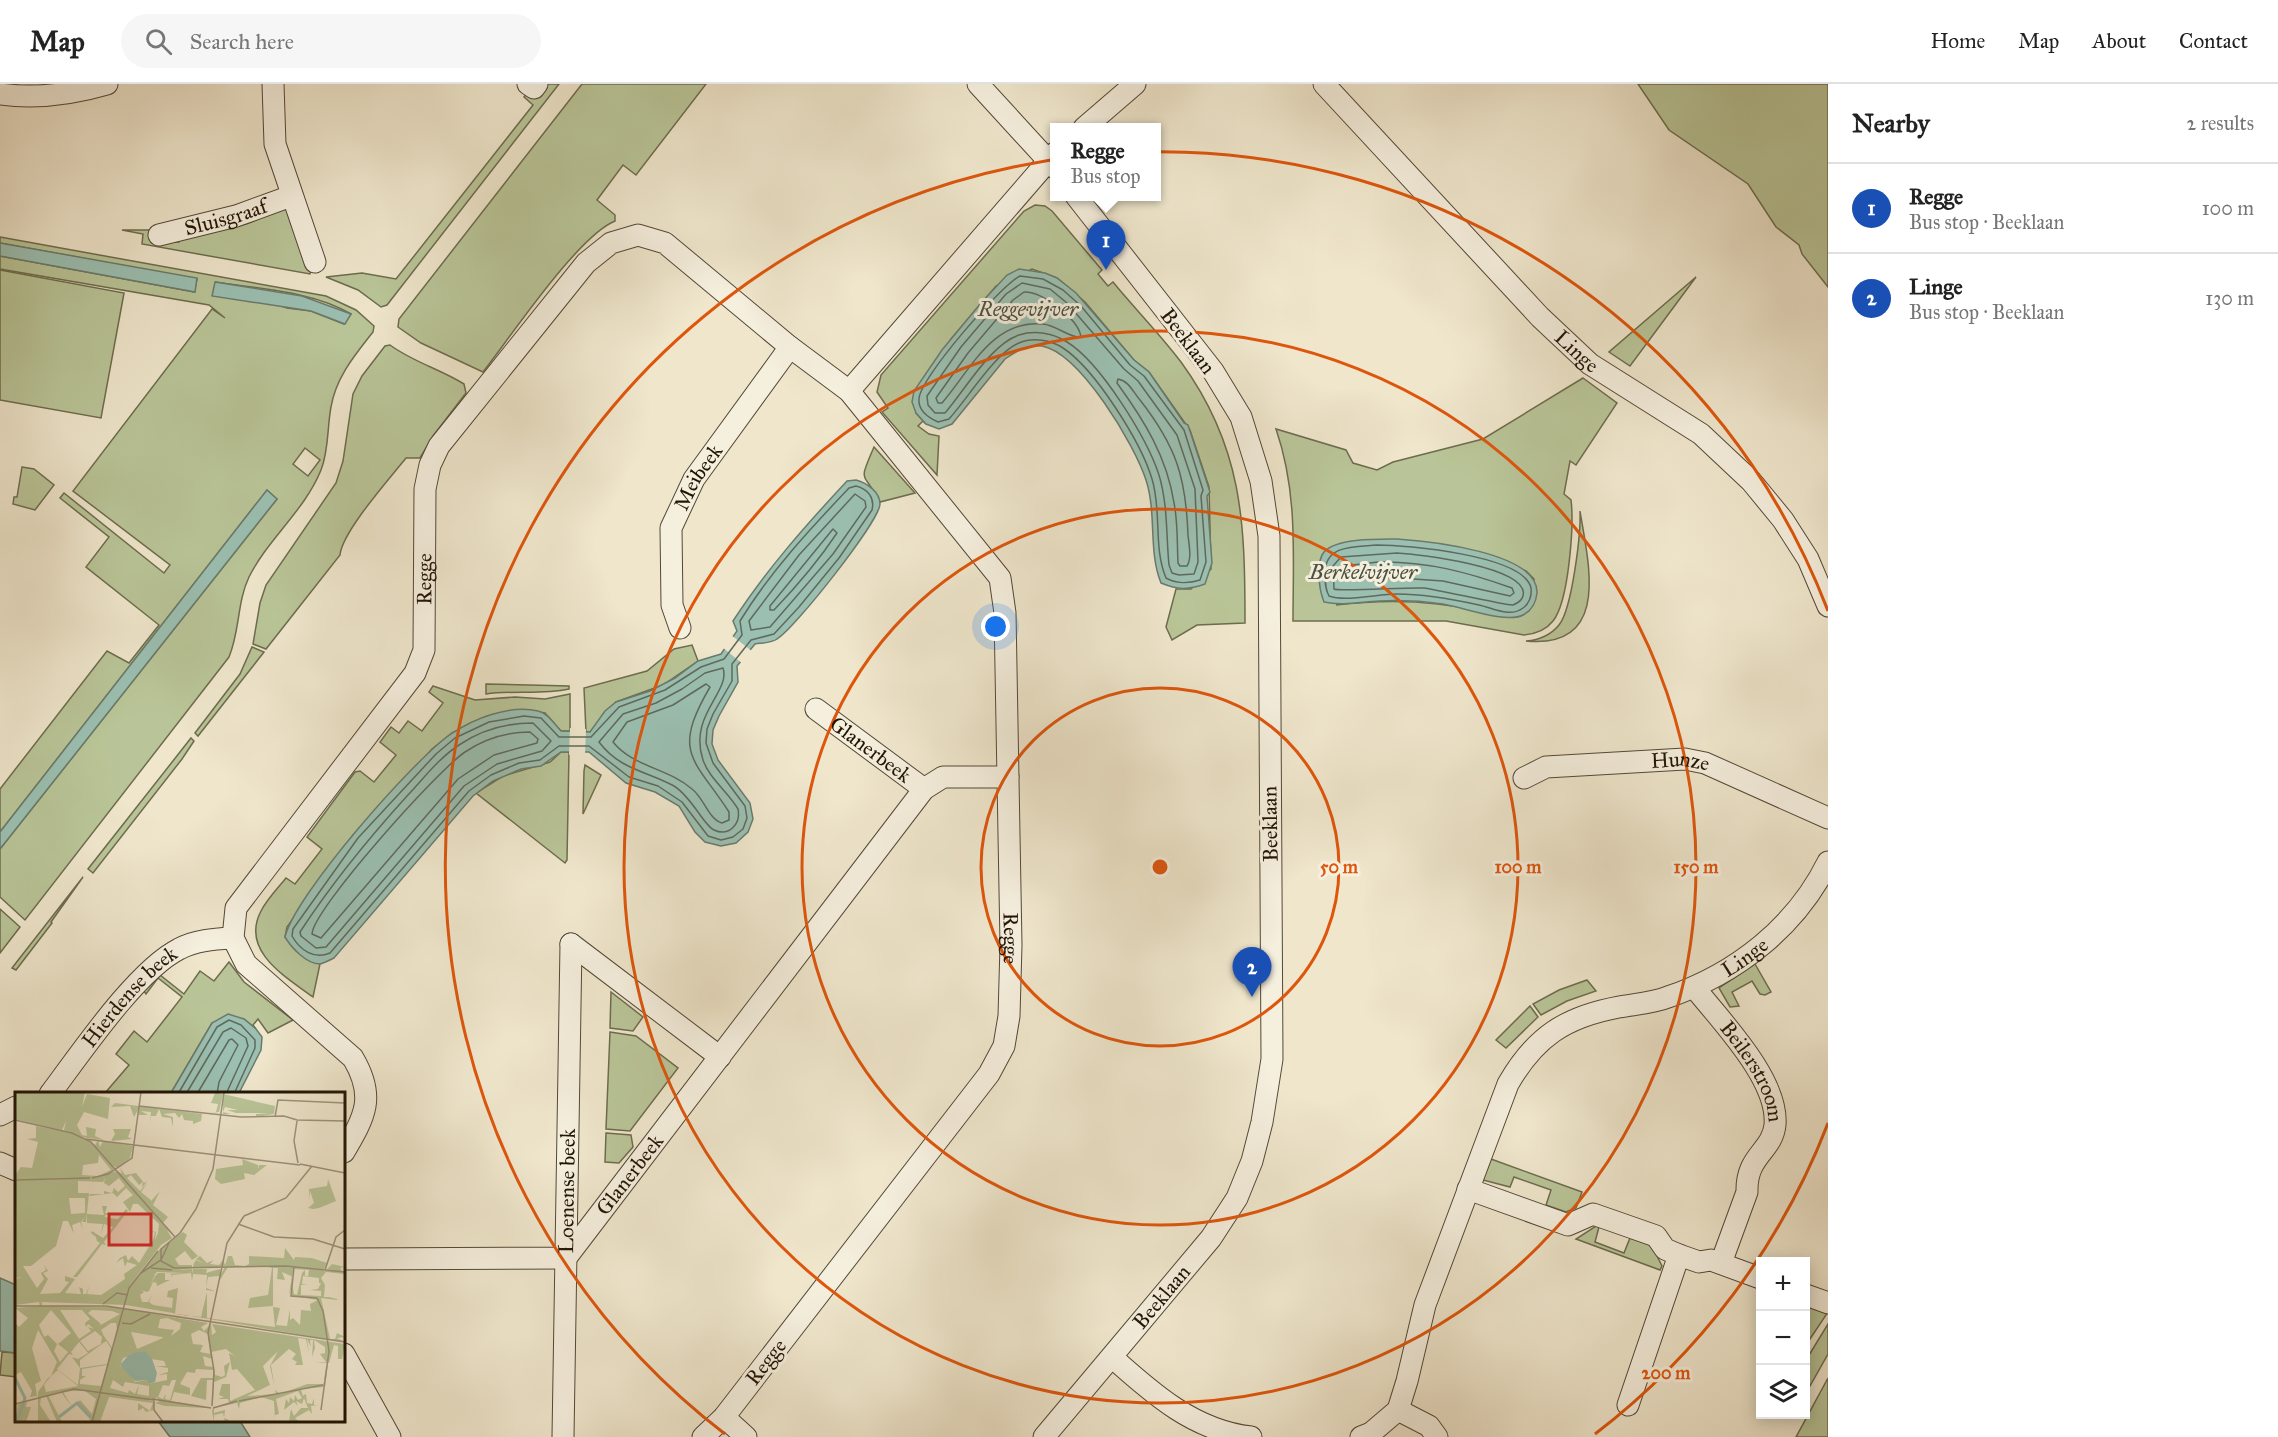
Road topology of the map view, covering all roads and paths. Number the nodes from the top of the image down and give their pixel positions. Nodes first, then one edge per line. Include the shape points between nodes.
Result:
1 (106, 84) edge
2 (273, 84) edge
3 (528, 84) edge
4 (537, 84) edge
5 (978, 84) edge
6 (1135, 84) edge
7 (1324, 84) edge
8 (0, 94) edge
9 (1090, 123) edge
10 (1050, 158) edge
11 (1050, 162) edge
12 (291, 196) junction
13 (1080, 201) edge
14 (159, 235) dead end
15 (315, 262) dead end
16 (790, 347) junction
17 (849, 391) junction
18 (1828, 606) edge
19 (680, 628) dead end
20 (816, 709) dead end
21 (1008, 777) junction
22 (1524, 778) dead end
23 (924, 789) junction
24 (1828, 818) edge
25 (1828, 862) edge
26 (233, 938) junction
27 (1694, 987) junction
28 (720, 1057) junction
29 (52, 1092) edge
30 (15, 1108) edge
31 (0, 1115) edge
32 (345, 1150) edge
33 (0, 1162) edge
34 (15, 1170) edge
35 (1468, 1189) junction
36 (1679, 1255) junction
37 (566, 1258) junction
38 (345, 1259) edge
39 (1721, 1263) junction
40 (1756, 1276) edge
41 (1810, 1296) edge
42 (1828, 1303) edge
43 (345, 1356) edge
44 (1113, 1358) junction
45 (1628, 1405) dead end
46 (1398, 1410) junction
47 (724, 1417) junction
48 (390, 1437) edge
49 (563, 1437) edge
50 (703, 1437) edge
51 (747, 1437) edge
52 (1044, 1437) edge
53 (1251, 1437) edge
54 (1361, 1437) edge
55 (1437, 1437) edge

1 - 8 street via 80,92
2 - 12 street, Sluisgraaf via 275,144
3 - 4 street via 534,88
5 - 10 street
6 - 9 street
7 - 18 street, Linge via 1540,317 1590,364 1701,434 1751,481 1808,559
11 - 17 street
12 - 14 street, Sluisgraaf via 236,216
12 - 15 street, Sluisgraaf
13 - 44 street, Beeklaan via 1213,371 1241,417 1261,481 1269,536 1269,1089 1252,1161 1237,1198 1211,1238
16 - 17 street, Regge
16 - 19 street, Meibeek via 694,479 671,528 672,605
16 - 26 street, Regge via 666,243 638,236 611,243 586,263 439,446 425,489 424,650 415,673 236,908
17 - 21 street, Regge via 1000,578 1005,614
20 - 23 street, Glanerbeek
21 - 23 street, Glanerbeek via 943,777
21 - 47 street, Regge via 1011,945 1006,1038 999,1057
22 - 24 street, Hunze via 1546,767 1685,759 1705,763
23 - 28 street, Glanerbeek
25 - 27 street, Linge via 1798,908 1762,946
26 - 29 street, Hierdense beek via 181,947 154,965
26 - 32 street via 246,964 353,1058 365,1078 366,1101 360,1124
27 - 35 street, Linge via 1667,998 1598,1012 1555,1029 1540,1040 1522,1059 1508,1084
27 - 39 street, Beilerstroom via 1758,1070 1775,1125 1770,1143 1754,1158 1747,1192
28 - 37 street, Glanerbeek
28 - 37 street, Loenense beek via 571,944
30 - 31 street
33 - 34 street
35 - 36 street via 1568,1225 1593,1214 1656,1236 1665,1249
35 - 46 street, Linge via 1425,1305
36 - 39 street via 1699,1263
36 - 45 street
37 - 38 street
37 - 49 street, Loenense beek
39 - 40 street
41 - 42 street
43 - 48 street
44 - 52 street, Beeklaan
44 - 53 street via 1182,1414 1211,1427
46 - 54 street
46 - 55 street via 1429,1426
47 - 50 street, Regge
47 - 51 street

